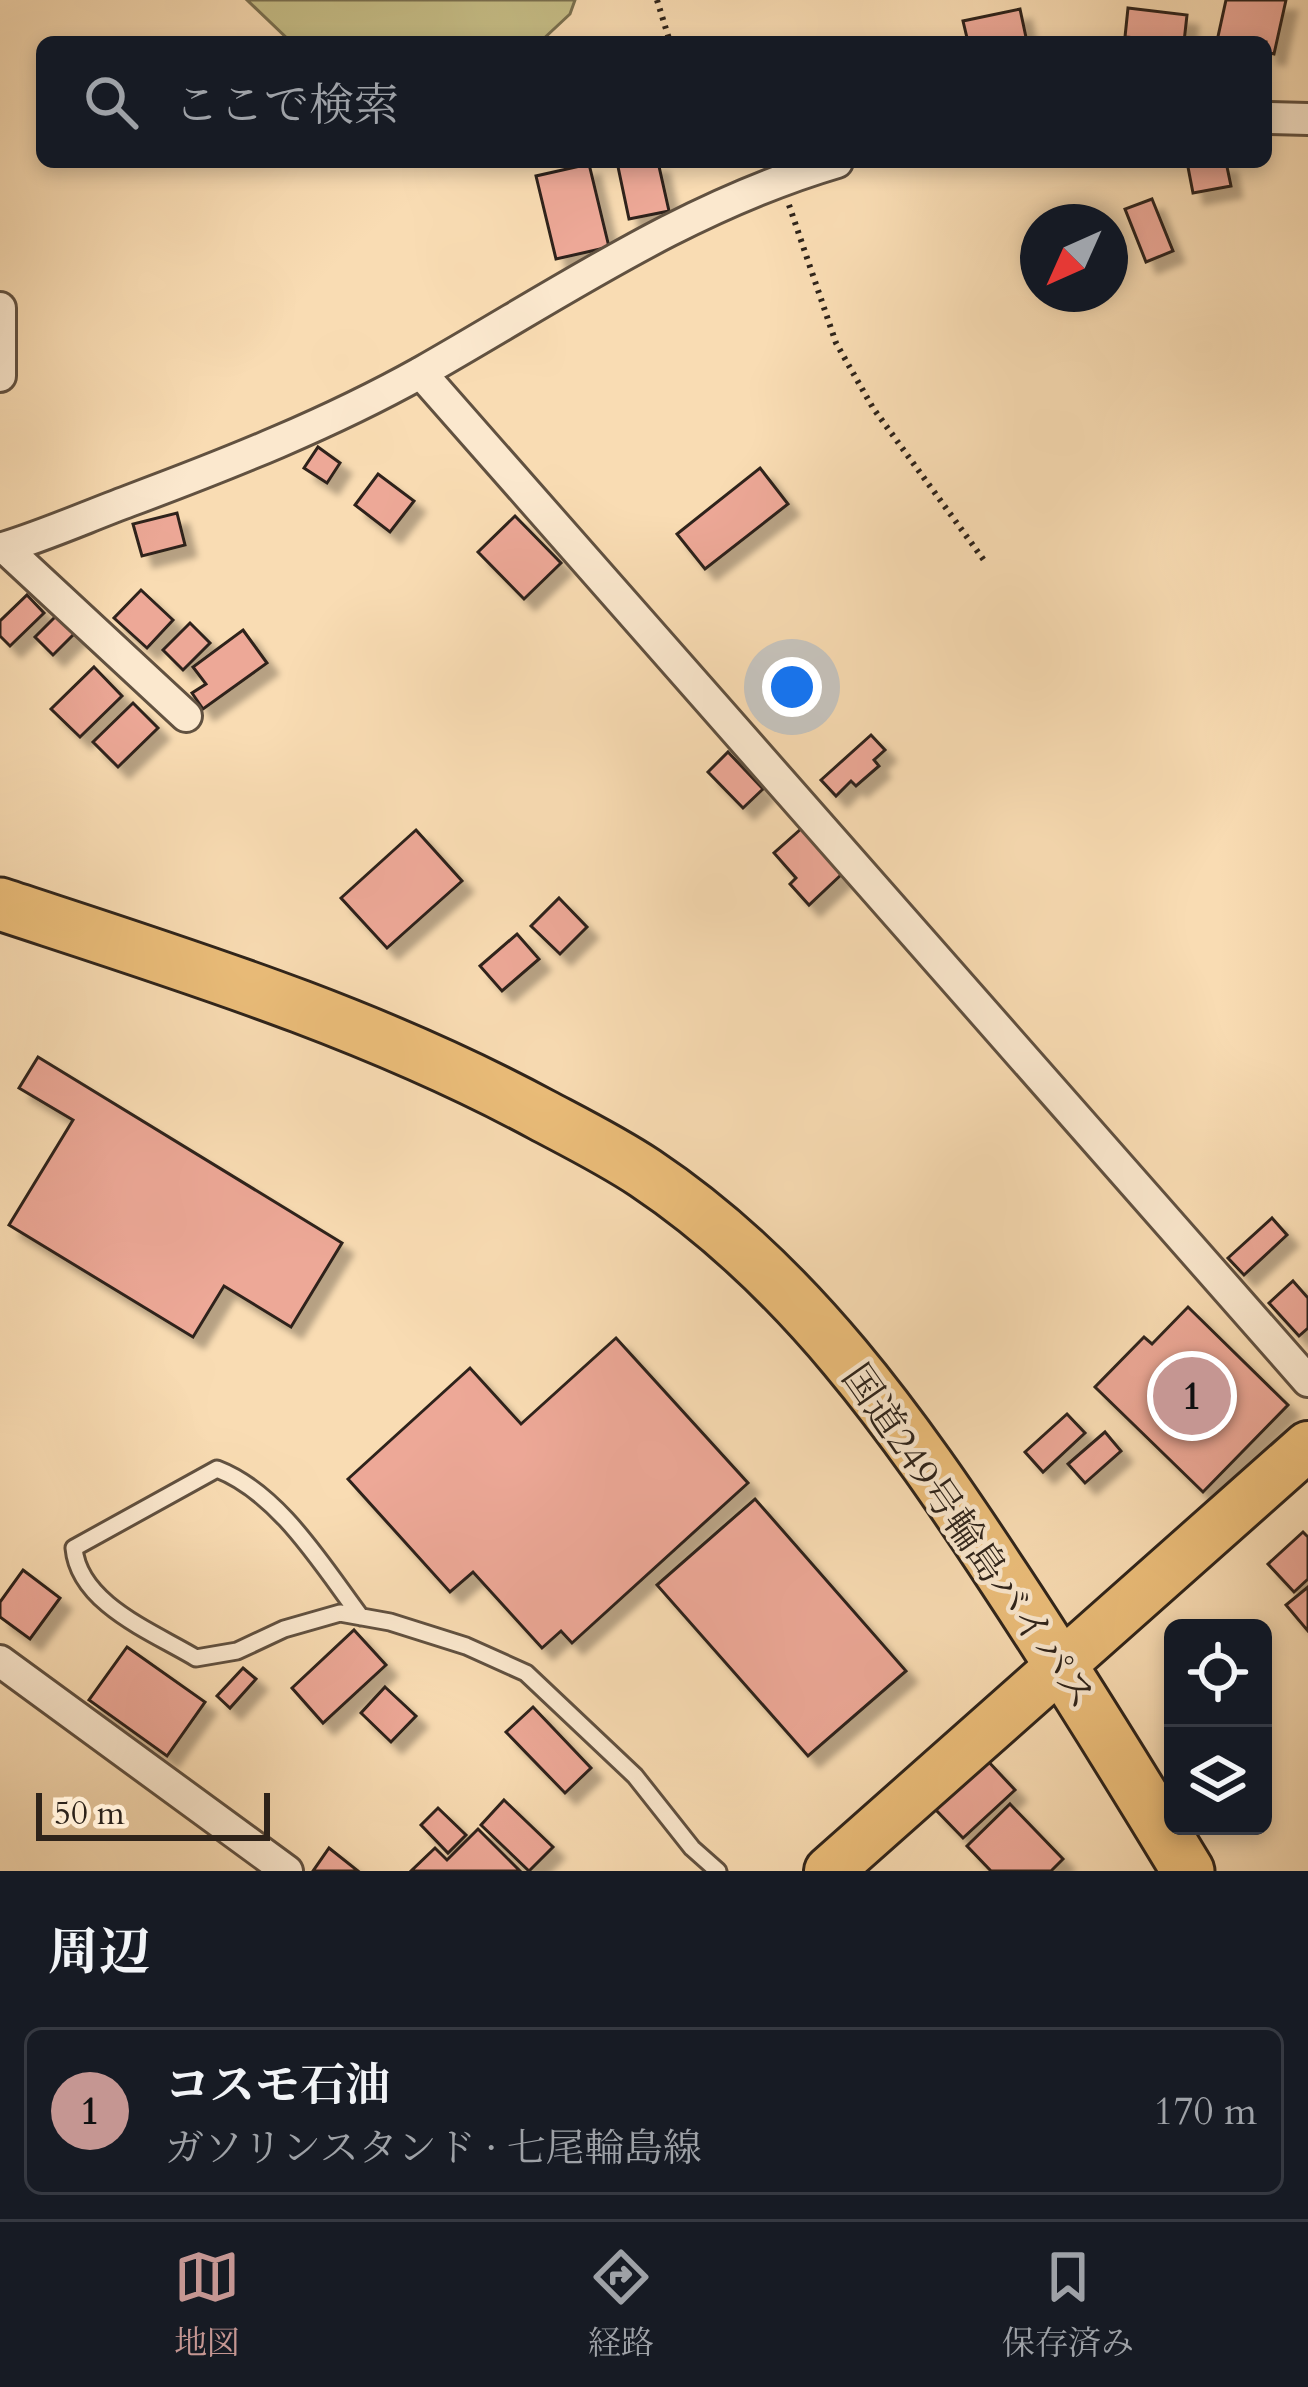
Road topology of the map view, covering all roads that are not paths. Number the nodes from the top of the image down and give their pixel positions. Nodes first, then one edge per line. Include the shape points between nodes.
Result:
1 (1272, 118) edge
2 (1308, 118) edge
3 (816, 168) edge
4 (0, 308) edge
5 (421, 373) junction
6 (0, 376) edge
7 (3, 548) edge
8 (186, 716) dead end
9 (0, 904) edge
10 (1308, 1382) edge
11 (1308, 1446) edge
12 (361, 1617) junction
13 (0, 1660) edge
14 (1061, 1666) junction
15 (287, 1871) edge
16 (718, 1871) edge
17 (830, 1871) edge
18 (1188, 1871) edge

1 - 2 street
3 - 5 street via 729,199 650,240
4 - 6 street
5 - 7 street via 231,463
5 - 10 street
7 - 8 street
9 - 14 highway, 国道249号輪島バイパス via 368,1031 645,1173 805,1309 860,1372
11 - 14 main road
12 - 12 lane via 340,1613 196,1658 107,1605 76,1567 74,1548 217,1469 242,1479 279,1515
12 - 16 lane via 466,1646 526,1673 635,1776
13 - 15 street
14 - 17 main road
14 - 18 highway, 国道249号輪島バイパス

